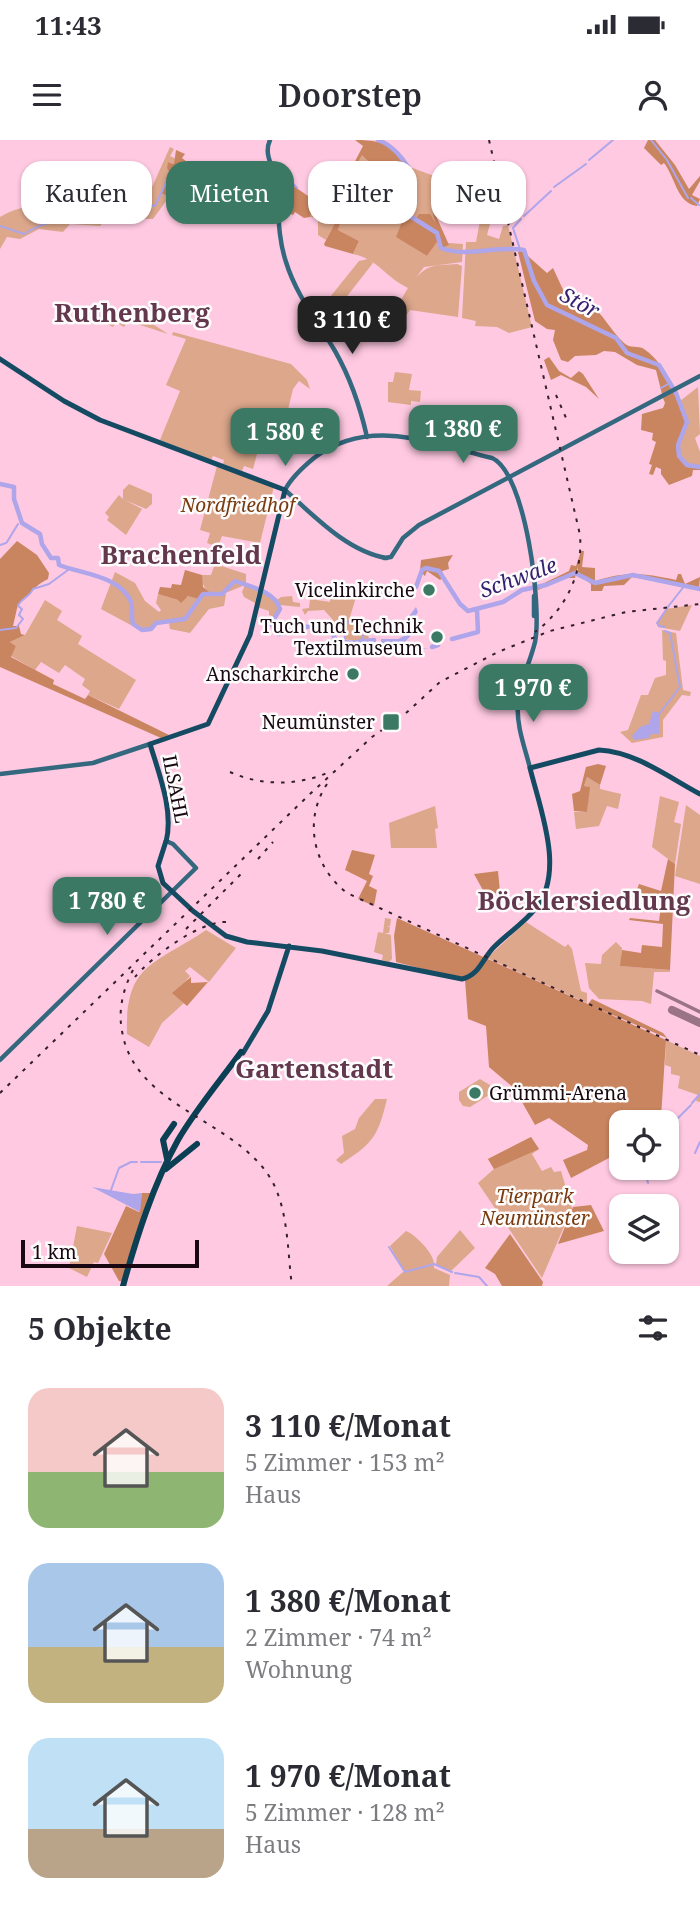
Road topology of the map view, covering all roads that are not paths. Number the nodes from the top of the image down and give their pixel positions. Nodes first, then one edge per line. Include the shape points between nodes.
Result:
1 (270, 140) edge
2 (0, 359) edge
3 (700, 376) edge
4 (367, 435) junction
5 (437, 444) junction
6 (524, 469) junction
7 (506, 470) junction
8 (508, 477) junction
9 (285, 490) junction
10 (150, 744) junction
11 (530, 768) junction
12 (0, 774) edge
13 (700, 794) edge
14 (168, 845) junction
15 (287, 947) junction
16 (242, 1053) joint
17 (0, 1059) edge
18 (167, 1118) dead end
19 (169, 1131) junction
20 (182, 1134) junction
21 (194, 1147) dead end
22 (184, 1157) junction
23 (165, 1169) junction
24 (124, 1286) edge

1 - 4 main road via 267,154 275,175 287,265 301,298 354,387
2 - 9 main road via 100,420
3 - 6 main road
4 - 5 main road via 388,434
4 - 9 main road via 319,456
5 - 7 main road via 493,458
5 - 8 main road via 494,460
6 - 7 main road
6 - 8 main road
7 - 8 main road
8 - 9 main road via 414,527 391,555 371,556 349,543
8 - 11 main road via 535,588 534,637 518,708
9 - 10 main road via 251,630 208,724
10 - 12 main road via 78,766
10 - 14 main road, ILSAHL via 166,802
11 - 13 main road via 596,751 624,756
11 - 15 main road via 551,864 548,885 538,906 476,972 461,979
14 - 15 main road via 159,866 162,880 193,912 226,936
14 - 17 main road, ILSAHL via 196,868
15 - 16 main road via 271,1000
16 - 20 highway
18 - 19 highway
19 - 20 highway
19 - 20 highway via 169,1145
19 - 23 highway via 163,1142 168,1154
20 - 22 highway via 176,1152
20 - 23 highway
21 - 22 highway
22 - 23 highway
23 - 24 highway

